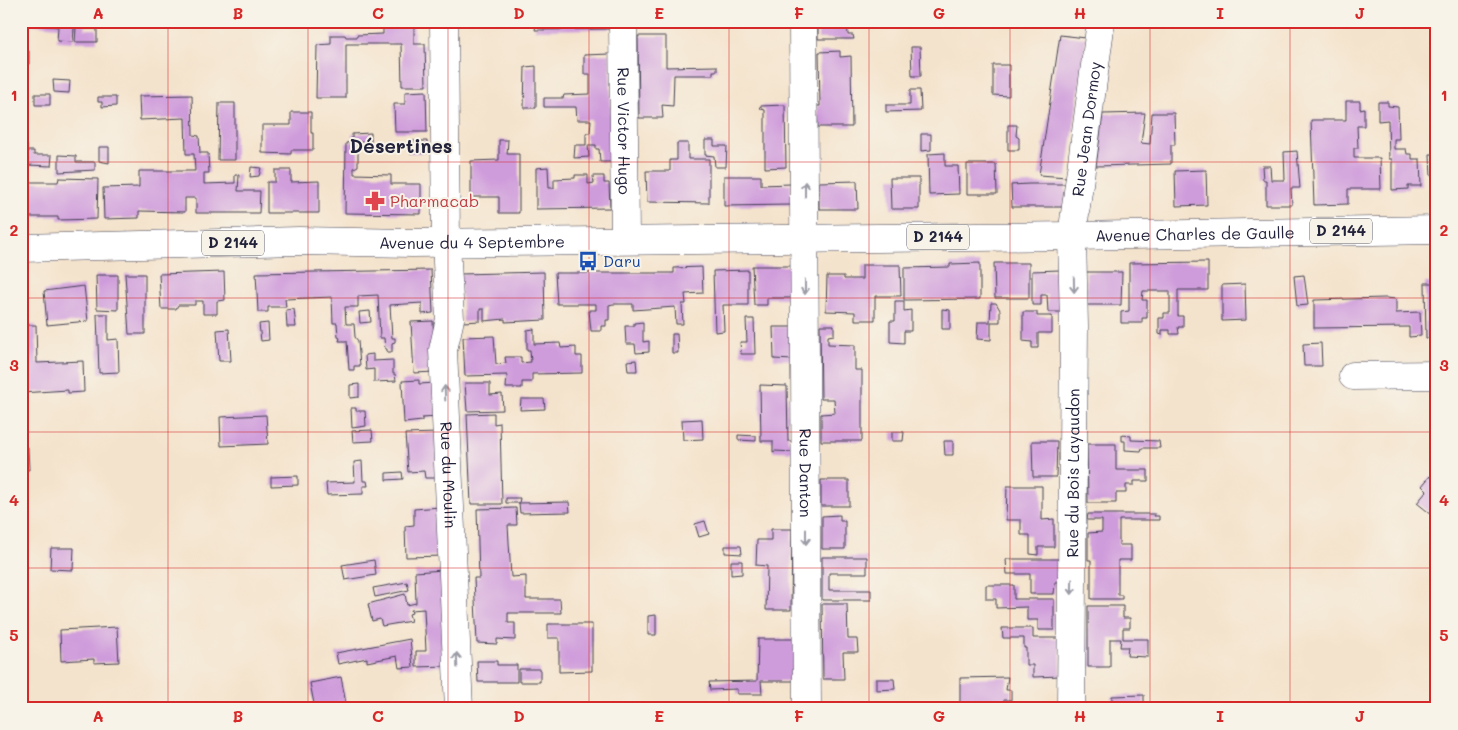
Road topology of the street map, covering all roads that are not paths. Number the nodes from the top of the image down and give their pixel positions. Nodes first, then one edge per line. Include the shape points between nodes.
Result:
1 (444, 21) edge
2 (623, 21) edge
3 (804, 21) edge
4 (1101, 21) edge
5 (1437, 230) edge
6 (1072, 236) junction
7 (805, 238) junction
8 (625, 240) junction
9 (446, 243) junction
10 (21, 248) edge
11 (1353, 376) dead end
12 (1437, 376) edge
13 (459, 709) edge
14 (807, 709) edge
15 (1070, 709) edge

1 - 9 street, Rue du Moulin
2 - 8 street, Rue Victor Hugo
7 -> 3 street, Rue Danton
4 - 6 street, Rue Jean Dormoy
5 - 6 street, Avenue Charles de Gaulle / D 2144
6 - 7 street, Avenue du 4 Septembre / D 2144
6 -> 15 street, Rue du Bois Layaudon
7 - 8 street, Avenue du 4 Septembre / D 2144
7 -> 14 street, Rue Danton
8 - 9 street, Avenue du 4 Septembre / D 2144
9 - 10 street, Avenue du 4 Septembre / D 2144 via 299,241
13 -> 9 street, Rue du Moulin via 444,350 450,320
11 - 12 street

